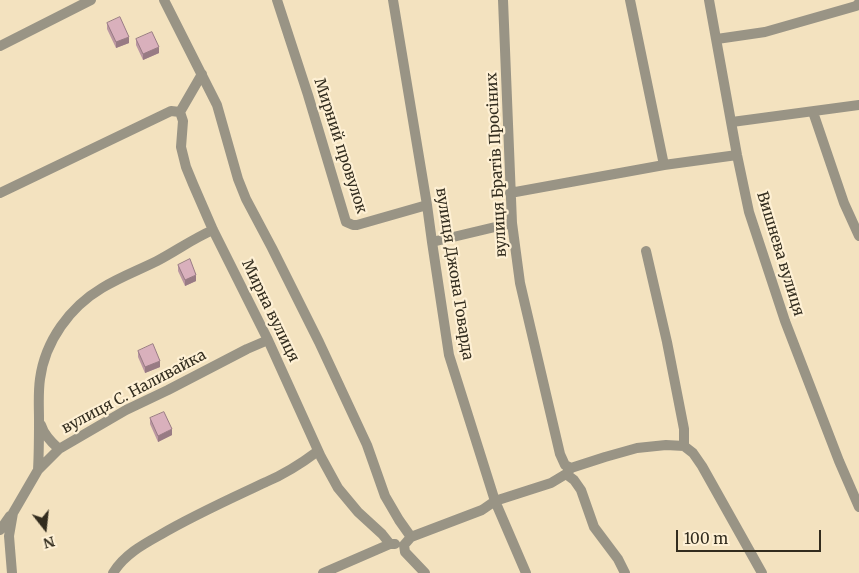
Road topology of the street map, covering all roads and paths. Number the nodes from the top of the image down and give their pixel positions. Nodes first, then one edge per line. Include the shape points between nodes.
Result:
1 (91, 0) edge
2 (164, 0) edge
3 (277, 0) edge
4 (393, 0) edge
5 (503, 0) edge
6 (630, 0) edge
7 (709, 0) edge
8 (859, 2) edge
9 (716, 39) junction
10 (0, 46) edge
11 (202, 74) junction
12 (859, 105) edge
13 (180, 112) junction
14 (813, 112) junction
15 (732, 122) junction
16 (737, 155) junction
17 (664, 165) junction
18 (0, 193) edge
19 (510, 194) junction
20 (427, 204) junction
21 (512, 222) junction
22 (213, 230) junction
23 (859, 236) edge
24 (432, 242) junction
25 (646, 250) dead end
26 (268, 340) junction
27 (39, 419) junction
28 (684, 446) junction
29 (59, 449) junction
30 (318, 451) junction
31 (38, 470) junction
32 (569, 471) junction
33 (495, 501) junction
34 (859, 507) edge
35 (13, 513) junction
36 (0, 530) edge
37 (411, 537) junction
38 (390, 544) junction
39 (404, 545) junction
40 (12, 573) edge
41 (113, 573) edge
42 (323, 573) edge
43 (425, 573) edge
44 (526, 573) edge
45 (625, 573) edge
46 (762, 573) edge

1 - 10 street
2 - 11 street, Мирна вулиця
3 - 20 street, Мирний провулок via 346,222 357,225
4 - 20 street, вулиця Джона Говарда
5 - 19 street, вулиця Братів Просіних
6 - 17 street
7 - 9 street, Вишнева вулиця
8 - 9 street via 856,6 765,32
9 - 15 street, Вишнева вулиця
11 - 13 street
11 - 37 street, Мирна вулиця via 217,105 246,199 319,342 367,445 385,496
12 - 14 street
13 - 18 street via 171,111
13 - 22 street, Мирна вулиця via 183,121 181,146 186,167
14 - 15 street
14 - 23 street via 844,203
15 - 16 street, Вишнева вулиця
16 - 17 street
16 - 34 street, Вишнева вулиця via 749,212 785,321
17 - 19 street
19 - 21 street, вулиця Братів Просіних
20 - 24 street, вулиця Джона Говарда
21 - 24 street
21 - 32 street, вулиця Братів Просіних via 520,283 560,454
22 - 26 street, Мирна вулиця
22 - 27 street via 101,288 61,325 52,340 40,378
24 - 33 street, вулиця Джона Говарда via 449,355
25 - 28 street via 684,429
26 - 29 street, вулиця С. Наливайка via 126,410
26 - 30 street, Мирна вулиця
27 - 29 street via 43,431
27 - 31 street
28 - 32 street via 637,448
28 - 46 street via 702,466
29 - 31 street, вулиця С. Наливайка
30 - 38 street, Мирна вулиця via 338,488
30 - 41 street via 292,469 197,514 137,548
31 - 35 street, вулиця С. Наливайка
32 - 33 street via 551,483
32 - 45 street, вулиця Братів Просіних via 581,490 594,527
33 - 37 street via 482,510
33 - 44 street, вулиця Джона Говарда
35 - 36 street
35 - 40 street, вулиця С. Наливайка via 8,536
37 - 39 street
38 - 39 street
38 - 42 street
39 - 43 street via 405,552

